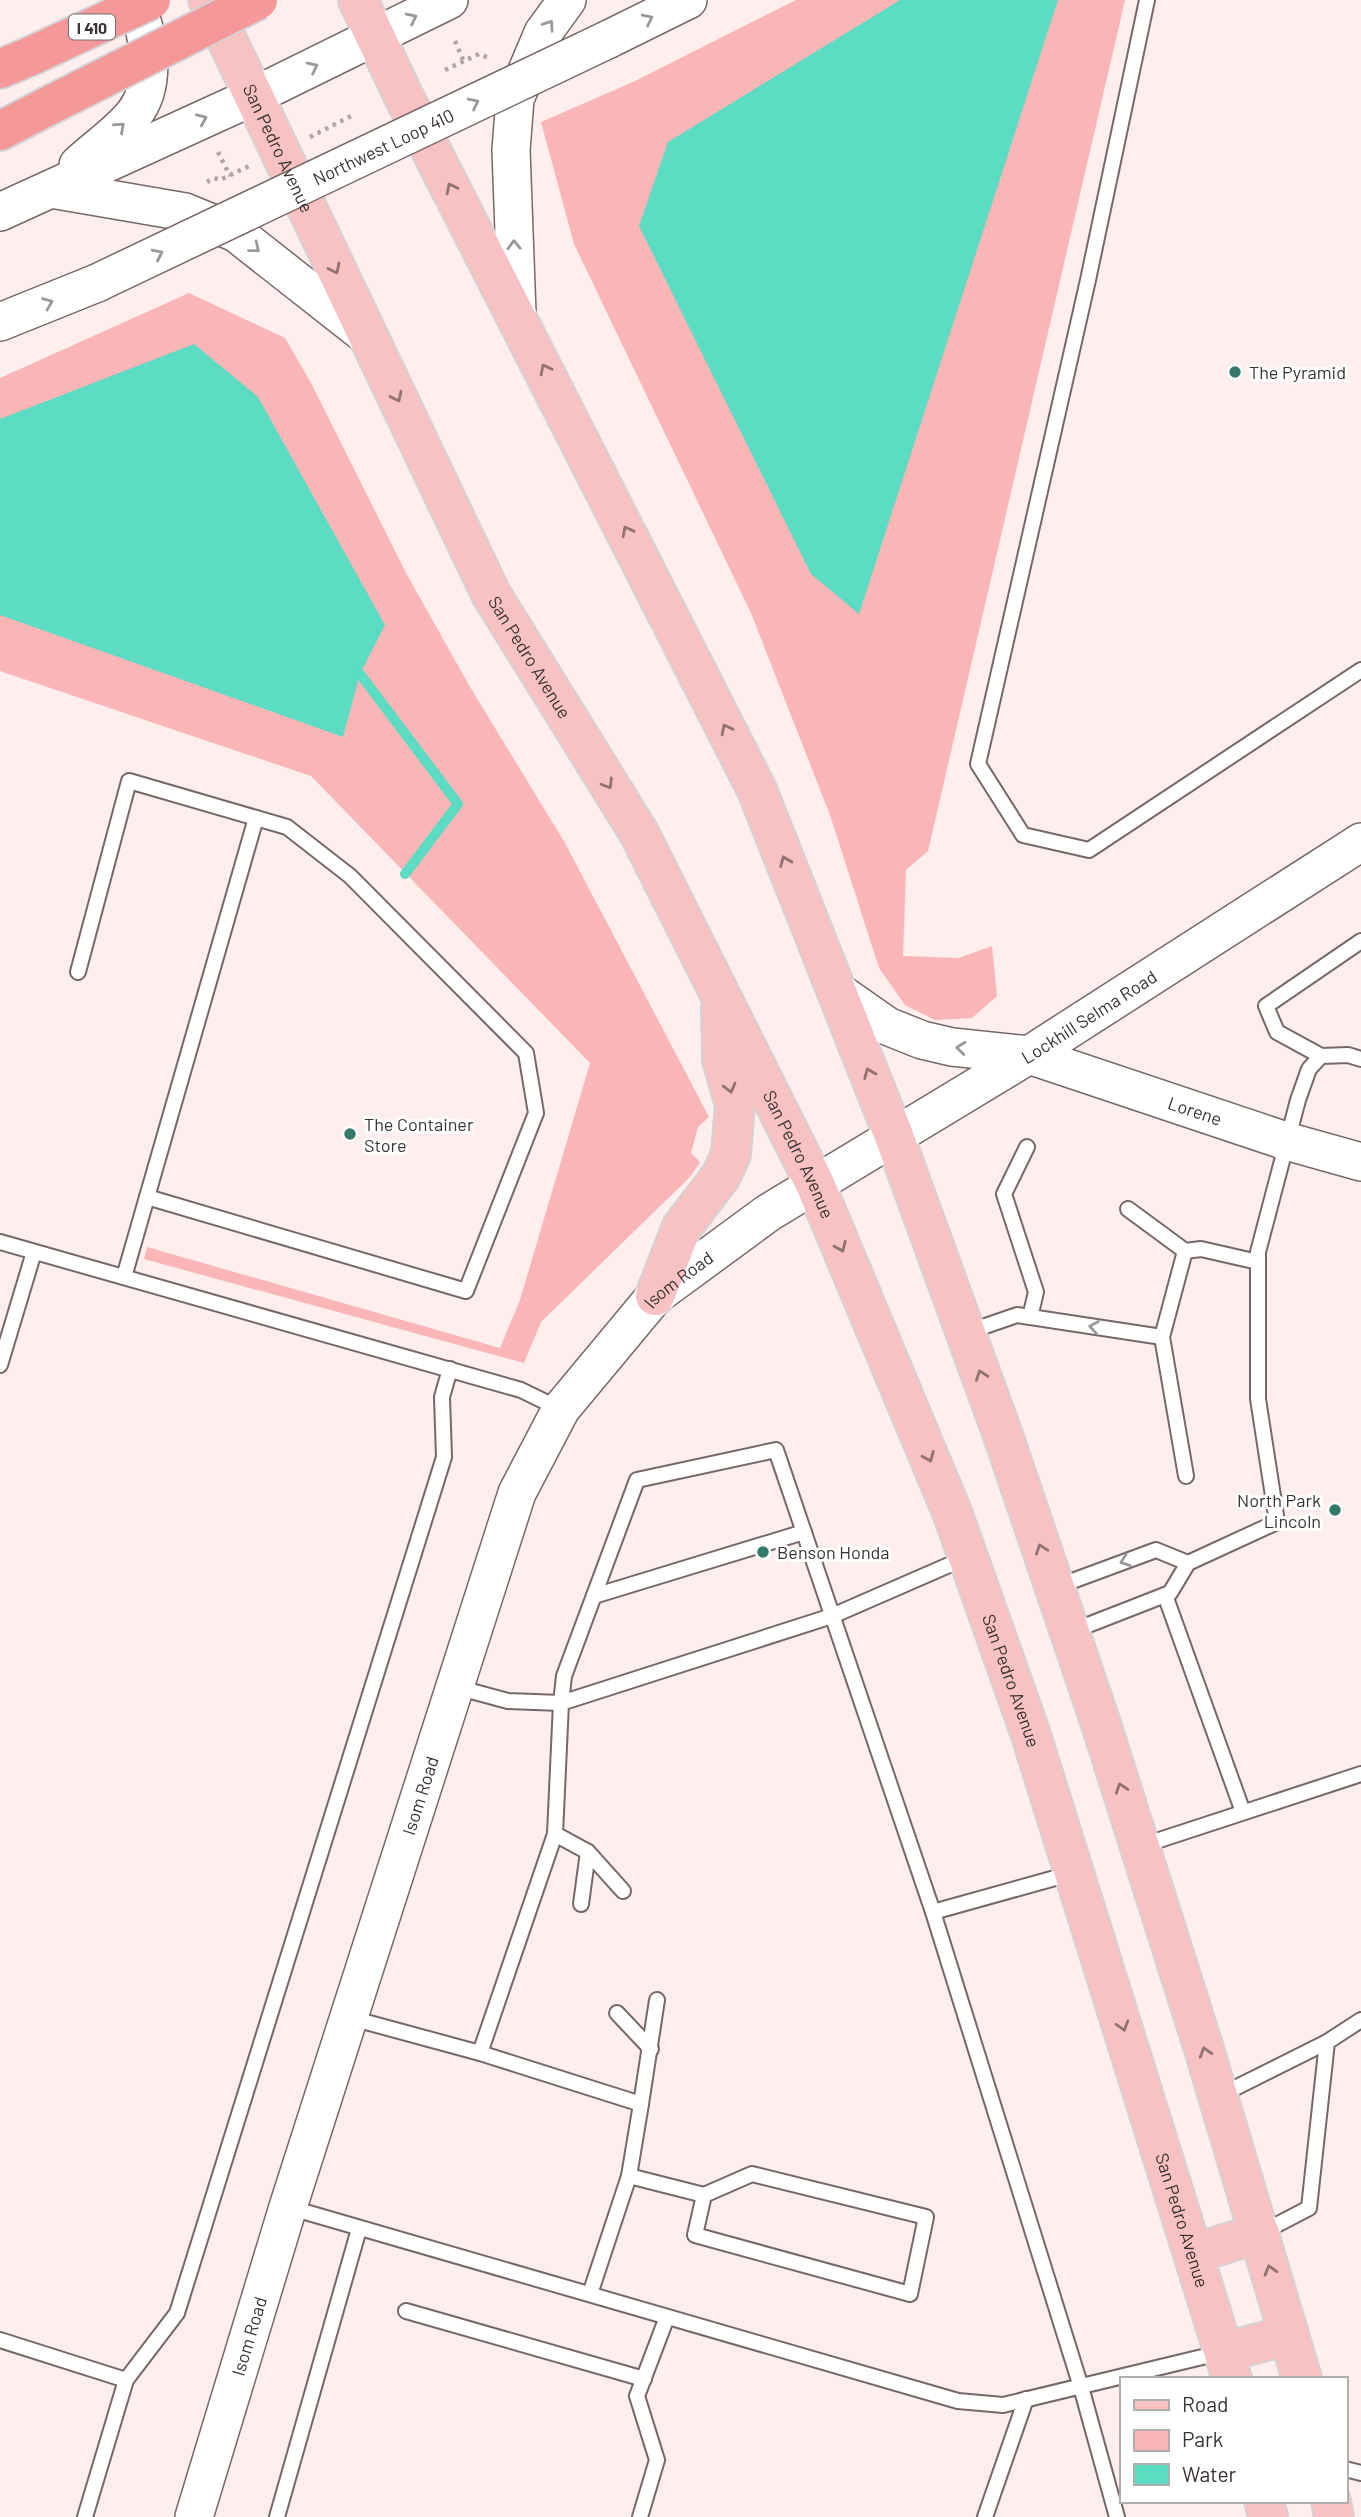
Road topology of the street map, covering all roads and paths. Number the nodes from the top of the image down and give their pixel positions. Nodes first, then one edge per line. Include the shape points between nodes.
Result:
1 (134, 0) edge
2 (151, 0) edge
3 (208, 0) edge
4 (258, 0) edge
5 (358, 0) edge
6 (449, 0) edge
7 (567, 0) edge
8 (688, 0) edge
9 (1147, 0) edge
10 (375, 37) junction
11 (455, 41) dead end
12 (16, 62) edge
13 (464, 62) dead end
14 (252, 97) junction
15 (353, 116) dead end
16 (0, 131) edge
17 (310, 136) dead end
18 (218, 152) dead end
19 (230, 176) dead end
20 (51, 189) junction
21 (0, 212) edge
22 (517, 313) junction
23 (0, 322) edge
24 (367, 336) junction
25 (1361, 670) edge
26 (256, 818) junction
27 (1361, 842) edge
28 (1361, 941) edge
29 (78, 972) dead end
30 (837, 991) junction
31 (720, 996) junction
32 (1029, 1055) junction
33 (1321, 1056) junction
34 (1361, 1059) edge
35 (894, 1136) junction
36 (1286, 1141) junction
37 (1027, 1147) dead end
38 (1361, 1162) edge
39 (814, 1184) junction
40 (147, 1197) junction
41 (1128, 1209) dead end
42 (0, 1242) edge
43 (1185, 1251) junction
44 (34, 1252) junction
45 (1258, 1262) junction
46 (124, 1277) junction
47 (655, 1296) junction
48 (1030, 1317) junction
49 (965, 1333) junction
50 (1161, 1337) junction
51 (0, 1365) edge
52 (450, 1369) junction
53 (561, 1409) junction
54 (1186, 1476) dead end
55 (804, 1532) junction
56 (968, 1557) junction
57 (1188, 1563) junction
58 (1054, 1588) junction
59 (1165, 1595) junction
60 (594, 1596) junction
61 (832, 1616) junction
62 (1069, 1632) junction
63 (454, 1687) junction
64 (561, 1703) junction
65 (1361, 1774) edge
66 (1243, 1812) junction
67 (555, 1834) junction
68 (1140, 1846) junction
69 (588, 1852) junction
70 (1074, 1872) junction
71 (623, 1891) dead end
72 (581, 1904) dead end
73 (933, 1912) junction
74 (657, 2000) dead end
75 (617, 2013) dead end
76 (351, 2018) junction
77 (1361, 2020) edge
78 (1327, 2042) junction
79 (651, 2049) junction
80 (480, 2053) junction
81 (1218, 2096) junction
82 (641, 2104) junction
83 (629, 2176) junction
84 (704, 2195) junction
85 (288, 2207) junction
86 (359, 2229) junction
87 (1260, 2234) junction
88 (1195, 2253) junction
89 (590, 2294) junction
90 (406, 2311) dead end
91 (667, 2317) junction
92 (1289, 2335) junction
93 (0, 2340) edge
94 (1229, 2365) edge
95 (1144, 2377) edge
96 (1301, 2377) edge
97 (644, 2379) junction
98 (126, 2380) junction
99 (1120, 2380) edge
100 (1081, 2386) junction
101 (1026, 2399) junction
102 (85, 2517) edge
103 (194, 2517) edge
104 (277, 2517) edge
105 (640, 2517) edge
106 (985, 2517) edge
107 (1117, 2517) edge

20 -> 1 main road via 134,113 148,88 148,46
2 - 12 highway, I 410, bridge
3 - 14 main road, San Pedro Avenue
4 - 16 highway, bridge
5 - 10 main road
10 -> 6 main road
22 -> 7 main road via 511,150 515,99 543,33
23 -> 8 main road, Northwest Loop 410, bridge via 97,283
9 - 25 lane via 978,764 1023,835 1088,850
14 -> 10 main road
22 -> 10 main road
11 - 13 path
20 -> 14 main road
14 -> 24 main road, San Pedro Avenue
15 - 17 path
18 - 19 path
20 - 21 main road
20 -> 24 main road via 184,212 236,233
30 -> 22 main road via 757,790
24 -> 31 main road, San Pedro Avenue via 491,594 639,833
26 - 29 lane via 128,781
26 - 40 lane
26 - 40 lane via 286,827 350,876 526,1053 536,1112 466,1291
27 - 32 main road, Lockhill Selma Road
28 - 33 lane via 1266,1006 1277,1032
32 -> 30 main road, Lorene via 922,1040 887,1026
35 -> 30 main road
31 - 39 main road, San Pedro Avenue
31 -> 47 main road via 722,1060 735,1105 731,1154 721,1176 682,1227
32 - 35 main road, Lockhill Selma Road
32 - 36 main road, Lorene
33 - 34 lane
33 - 36 lane via 1309,1069
35 - 39 main road, Lockhill Selma Road
35 - 49 main road
36 - 38 main road, Lorene
36 - 45 lane
37 - 48 lane via 1004,1194 1036,1292
39 - 47 main road, Isom Road
39 -> 56 main road, San Pedro Avenue
40 - 46 lane
41 - 43 lane
42 - 44 lane
43 - 45 lane via 1201,1249
43 - 50 lane
44 - 46 lane
44 - 51 lane
45 - 57 lane via 1258,1399 1277,1522
46 - 52 lane
47 - 53 main road, Isom Road
48 - 49 lane via 1017,1315
50 -> 48 lane
58 -> 49 main road
50 - 54 lane
52 - 53 lane via 521,1390
52 - 98 lane via 442,1397 444,1457 177,2313
53 - 63 main road, Isom Road via 517,1493
55 - 60 lane
55 - 60 lane via 776,1450 638,1480
55 - 61 lane
56 - 61 lane
56 - 70 main road, San Pedro Avenue
57 -> 58 lane via 1156,1550
57 - 59 lane
58 - 62 main road
59 - 62 lane
59 - 66 lane
60 - 64 lane via 564,1676
61 - 64 lane
61 - 73 lane
68 -> 62 main road
63 - 64 lane via 508,1701
63 - 76 main road, Isom Road
64 - 67 lane
65 - 66 lane
66 - 68 lane
67 - 69 lane
67 - 80 lane
81 -> 68 main road
69 - 71 lane
69 - 72 lane
70 - 73 lane
70 -> 88 main road, San Pedro Avenue
73 - 100 lane
74 - 79 lane
75 - 79 lane
76 - 80 lane
76 - 85 main road, Isom Road
77 - 78 lane
78 - 81 lane
78 - 87 lane via 1309,2208
79 - 82 lane
80 - 82 lane
81 - 87 main road
82 - 83 lane
83 - 84 lane
83 - 89 lane
84 - 84 lane via 695,2235 910,2294 926,2217 752,2175
85 - 86 lane
85 - 103 main road, Isom Road
86 - 89 lane
86 - 104 lane
87 - 88 main road
92 -> 87 main road
88 - 94 main road, San Pedro Avenue
89 - 91 lane
90 - 97 lane
91 - 97 lane
91 - 101 lane via 958,2401 1003,2405
92 - 94 main road
92 - 96 main road
93 - 98 lane
94 - 95 lane
97 - 105 lane via 637,2396 657,2460
98 - 102 lane
99 - 100 lane
100 - 101 lane
100 - 107 lane
101 - 106 lane

